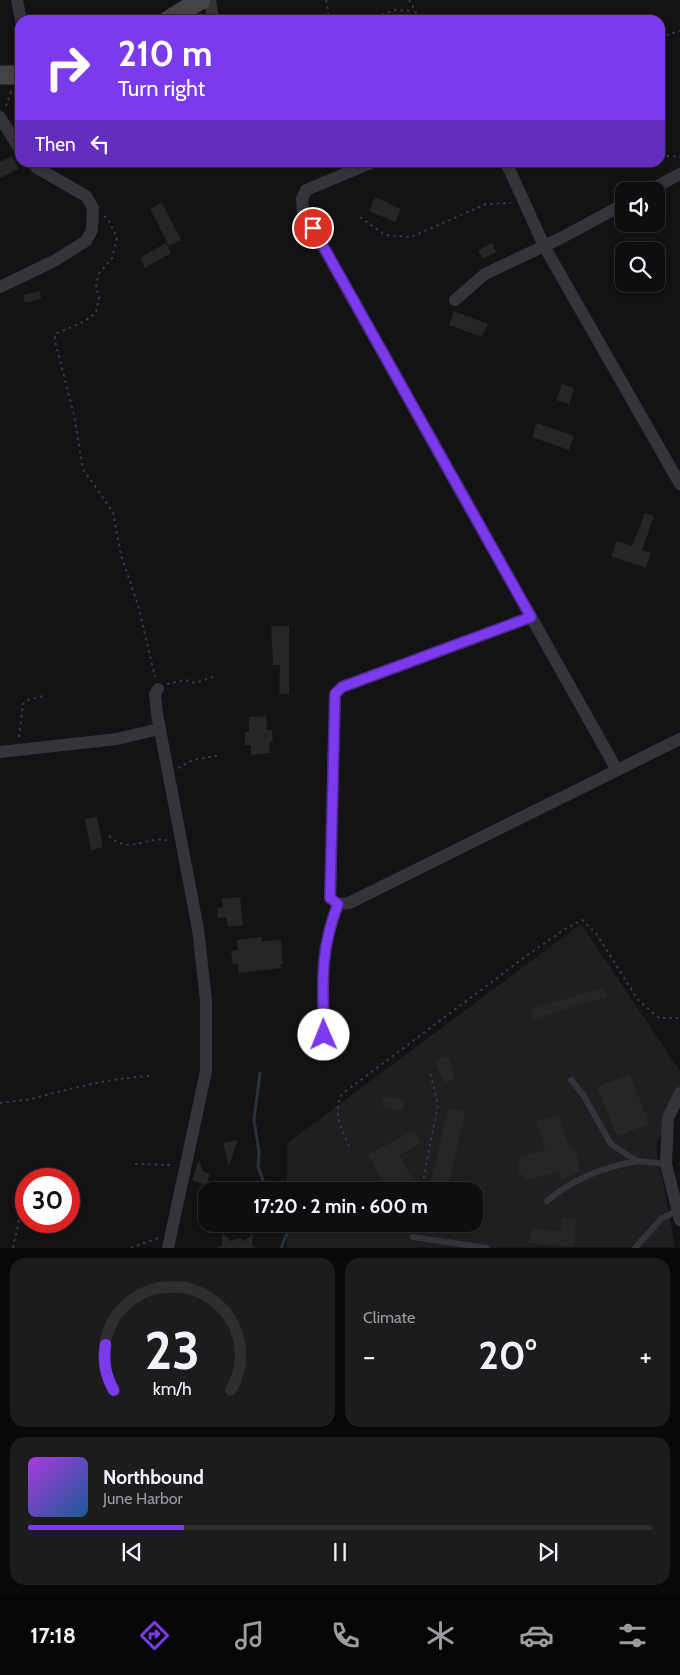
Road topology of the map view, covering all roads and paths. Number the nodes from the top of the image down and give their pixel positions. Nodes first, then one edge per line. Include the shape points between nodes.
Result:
1 (17, 0) edge
2 (210, 0) edge
3 (326, 0) edge
4 (409, 0) edge
5 (192, 2) edge
6 (414, 11) junction
7 (20, 15) edge
8 (175, 15) edge
9 (212, 15) edge
10 (329, 15) edge
11 (380, 15) edge
12 (417, 15) edge
13 (680, 31) edge
14 (665, 36) edge
15 (12, 75) edge
16 (1, 118) edge
17 (15, 142) edge
18 (665, 156) edge
19 (680, 157) edge
20 (36, 167) edge
21 (361, 167) edge
22 (508, 167) edge
23 (680, 174) edge
24 (665, 182) edge
25 (524, 202) junction
26 (615, 209) edge
27 (360, 217) dead end
28 (113, 227) dead end
29 (544, 246) junction
30 (0, 287) edge
31 (455, 300) dead end
32 (680, 484) edge
33 (531, 617) junction
34 (213, 677) dead end
35 (158, 689) junction
36 (43, 696) dead end
37 (159, 729) junction
38 (680, 739) edge
39 (14, 749) junction
40 (0, 752) edge
41 (221, 755) dead end
42 (617, 770) junction
43 (166, 774) junction
44 (109, 836) dead end
45 (181, 845) junction
46 (338, 904) junction
47 (680, 1018) edge
48 (324, 1035) dead end
49 (430, 1071) dead end
50 (149, 1076) dead end
51 (571, 1080) dead end
52 (680, 1093) edge
53 (0, 1103) edge
54 (349, 1146) dead end
55 (637, 1161) junction
56 (135, 1164) dead end
57 (666, 1164) junction
58 (187, 1165) junction
59 (423, 1182) edge
60 (547, 1201) dead end
61 (679, 1216) edge
62 (16, 1233) edge
63 (171, 1234) junction
64 (413, 1238) dead end
65 (13, 1248) edge
66 (132, 1248) edge
67 (168, 1248) edge
68 (487, 1248) edge
69 (634, 1248) edge

1 - 7 street
2 - 9 street
3 - 10 path
4 - 6 path
5 - 8 street
6 - 11 path via 396,10
6 - 12 path
13 - 14 path
15 - 16 path
16 - 17 street
18 - 19 path
20 - 30 street via 86,196 93,208 92,230 86,241 54,261
21 - 33 street via 306,190 302,200 303,211
22 - 25 street
23 - 24 street
25 - 27 path via 486,204 411,237 384,235
25 - 29 street
26 - 29 street
28 - 35 path via 117,238 112,258 98,276 96,313 55,334 55,341 74,415 83,469 113,512
29 - 31 street via 486,274
29 - 32 street
33 - 42 street
33 - 46 street via 342,687 335,694 330,898
34 - 35 path via 195,683 185,680 166,684
35 - 37 street via 155,694
36 - 39 path via 23,704 20,739
37 - 39 street via 117,739
37 - 43 street
38 - 42 street
39 - 40 street
41 - 43 path via 193,760
42 - 46 street via 349,903
43 - 45 street
44 - 45 path via 117,844 129,846 166,840
45 - 58 street via 198,928 206,1000 206,1071
46 - 48 street via 328,932 323,966
47 - 54 path via 660,1018 638,1000 596,933 582,920 529,954 342,1094 337,1103 339,1123
49 - 59 path via 438,1105
50 - 53 path via 117,1078
51 - 55 lane via 584,1096 611,1144
52 - 57 street via 668,1118
55 - 57 lane
55 - 60 lane via 608,1167 562,1188
56 - 58 path
57 - 61 street
58 - 63 street
61 - 69 lane via 662,1218
62 - 65 path
63 - 66 path
63 - 67 street
64 - 68 lane

